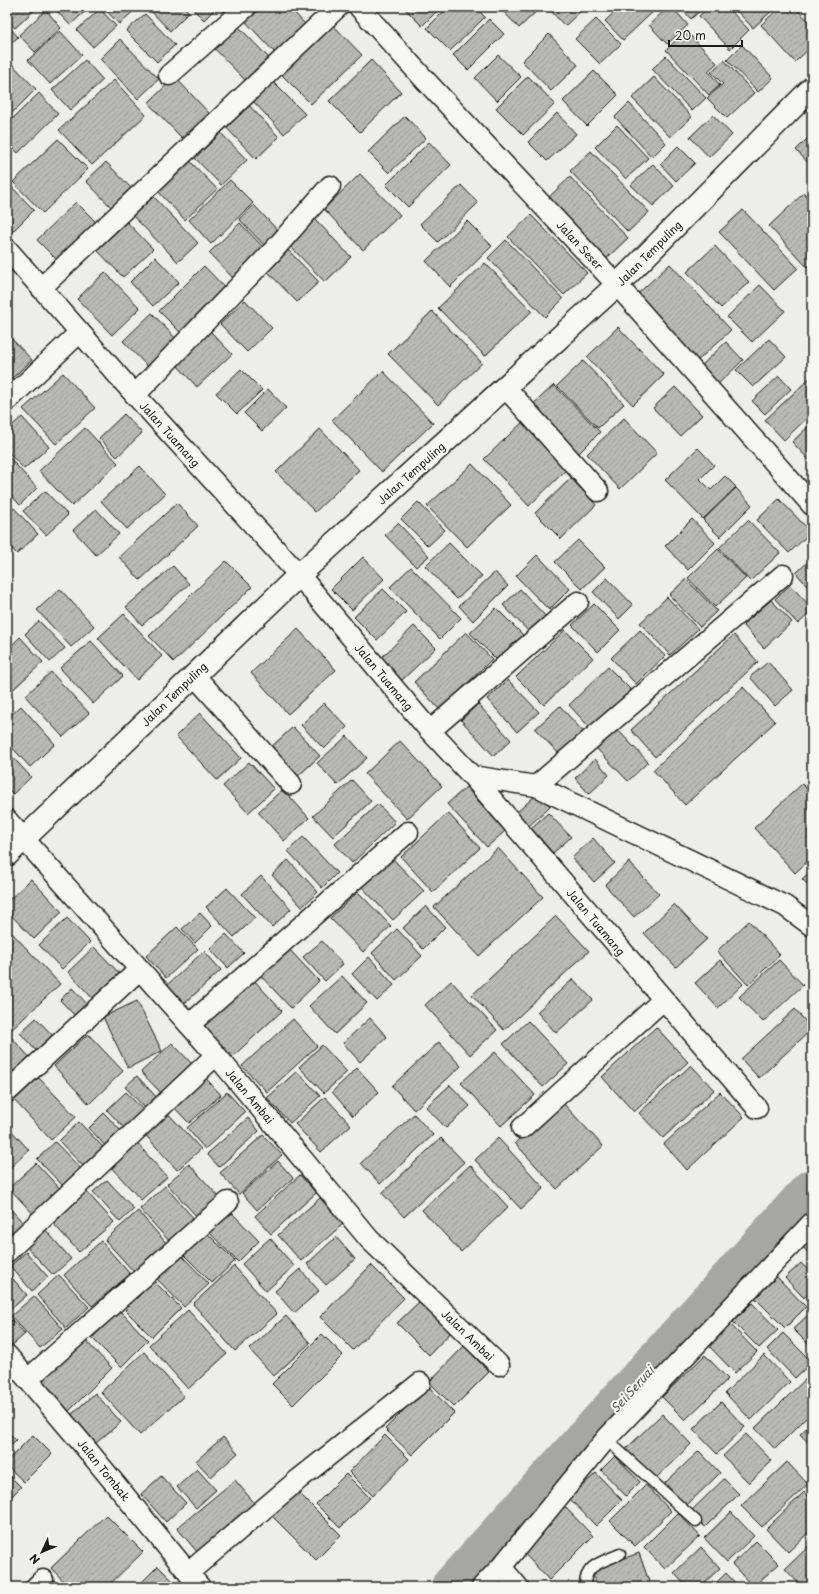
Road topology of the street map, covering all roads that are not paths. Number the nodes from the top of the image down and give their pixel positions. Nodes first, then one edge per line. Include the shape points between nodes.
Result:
1 (246, 7) edge
2 (338, 7) edge
3 (359, 7) edge
4 (169, 75) dead end
5 (812, 88) edge
6 (330, 186) dead end
7 (7, 249) edge
8 (617, 285) junction
9 (41, 288) junction
10 (80, 332) junction
11 (505, 387) junction
12 (135, 395) junction
13 (7, 401) edge
14 (598, 491) dead end
15 (812, 505) edge
16 (299, 575) junction
17 (783, 575) dead end
18 (578, 602) dead end
19 (194, 675) junction
20 (430, 731) junction
21 (472, 776) junction
22 (291, 784) dead end
23 (536, 786) junction
24 (7, 820) edge
25 (408, 832) dead end
26 (24, 839) junction
27 (7, 855) edge
28 (812, 926) edge
29 (140, 969) junction
30 (663, 1000) junction
31 (189, 1025) junction
32 (216, 1055) junction
33 (7, 1092) edge
34 (757, 1108) dead end
35 (522, 1128) dead end
36 (228, 1202) dead end
37 (812, 1223) edge
38 (7, 1252) edge
39 (7, 1355) edge
40 (499, 1365) dead end
41 (28, 1379) junction
42 (420, 1383) dead end
43 (606, 1439) junction
44 (696, 1521) dead end
45 (620, 1554) dead end
46 (501, 1567) junction
47 (194, 1580) edge
48 (482, 1587) edge
49 (518, 1587) edge
50 (585, 1587) edge

1 - 4 street
2 - 9 street
3 - 8 street, Jalan Seser
5 - 8 street, Jalan Tempuling
6 - 12 street via 272,252
7 - 9 street, Jalan Tuamang
8 - 11 street, Jalan Tempuling
8 - 15 street, Jalan Seser
9 - 10 street, Jalan Tuamang
10 - 12 street, Jalan Tuamang
10 - 13 street
11 - 14 street
11 - 16 street, Jalan Tempuling
12 - 16 street, Jalan Tuamang
16 - 19 street, Jalan Tempuling
16 - 20 street, Jalan Tuamang
17 - 23 street
18 - 20 street
19 - 22 street
19 - 26 street, Jalan Tempuling
20 - 21 street, Jalan Tuamang
21 - 23 street
21 - 30 street, Jalan Tuamang
23 - 28 street via 785,906
24 - 26 street, Jalan Ambai
25 - 31 street
26 - 27 street, Jalan Tempuling
26 - 29 street, Jalan Ambai
29 - 31 street, Jalan Ambai
29 - 33 street
30 - 34 street, Jalan Tuamang
30 - 35 street
31 - 32 street, Jalan Ambai
32 - 38 street
32 - 40 street, Jalan Ambai via 369,1239
36 - 41 street
37 - 43 street
39 - 41 street, Jalan Tombak
41 - 47 street, Jalan Tombak
42 - 47 street via 298,1479
43 - 44 lane
43 - 46 street
45 - 50 lane via 591,1567 586,1572
46 - 48 street
46 - 49 street

